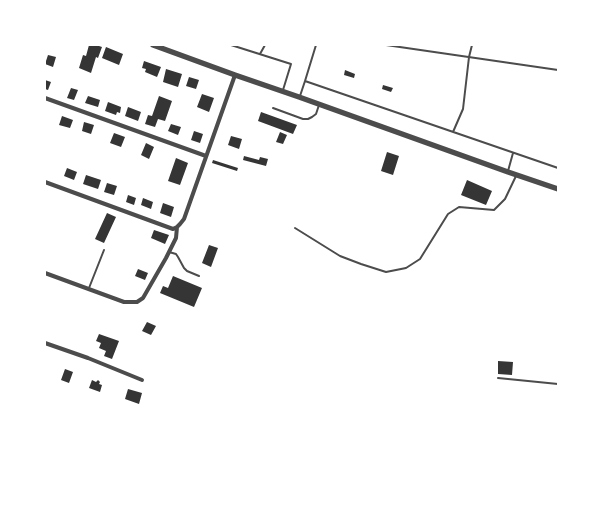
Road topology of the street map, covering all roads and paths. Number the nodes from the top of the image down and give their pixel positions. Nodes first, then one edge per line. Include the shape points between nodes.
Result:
1 (231, 45) edge
2 (264, 45) edge
3 (316, 45) edge
4 (386, 45) edge
5 (472, 45) edge
6 (156, 46) edge
7 (260, 54) junction
8 (469, 57) junction
9 (558, 70) edge
10 (235, 75) junction
11 (305, 81) junction
12 (282, 92) junction
13 (300, 97) junction
14 (45, 98) edge
15 (319, 104) junction
16 (273, 108) dead end
17 (453, 132) junction
18 (513, 153) junction
19 (206, 156) junction
20 (558, 168) edge
21 (508, 172) junction
22 (517, 175) junction
23 (45, 182) edge
24 (558, 189) edge
25 (175, 228) junction
26 (295, 228) dead end
27 (104, 250) dead end
28 (170, 252) junction
29 (45, 273) edge
30 (199, 276) dead end
31 (88, 289) junction
32 (45, 343) edge
33 (498, 378) dead end
34 (142, 380) dead end
35 (558, 384) edge

1 - 7 lane
2 - 7 lane
3 - 11 lane
4 - 8 lane
5 - 8 lane
6 - 10 street
7 - 12 lane via 291,64
8 - 9 lane
8 - 17 lane via 463,109
10 - 12 street
10 - 19 street
11 - 13 lane
11 - 17 lane
12 - 13 street
13 - 15 street
14 - 19 street
15 - 16 lane via 316,114 303,119
15 - 21 street
17 - 18 lane
18 - 20 lane
18 - 21 lane
19 - 25 street via 184,219
21 - 22 street
22 - 24 street
22 - 26 lane via 506,199 494,210 459,207 448,214 420,259 406,268 386,272 361,264 340,256
23 - 25 street
25 - 28 street via 176,238
27 - 31 lane
28 - 30 lane via 176,254 187,271
28 - 31 street via 137,302 124,302
29 - 31 street
32 - 34 street
33 - 35 lane

